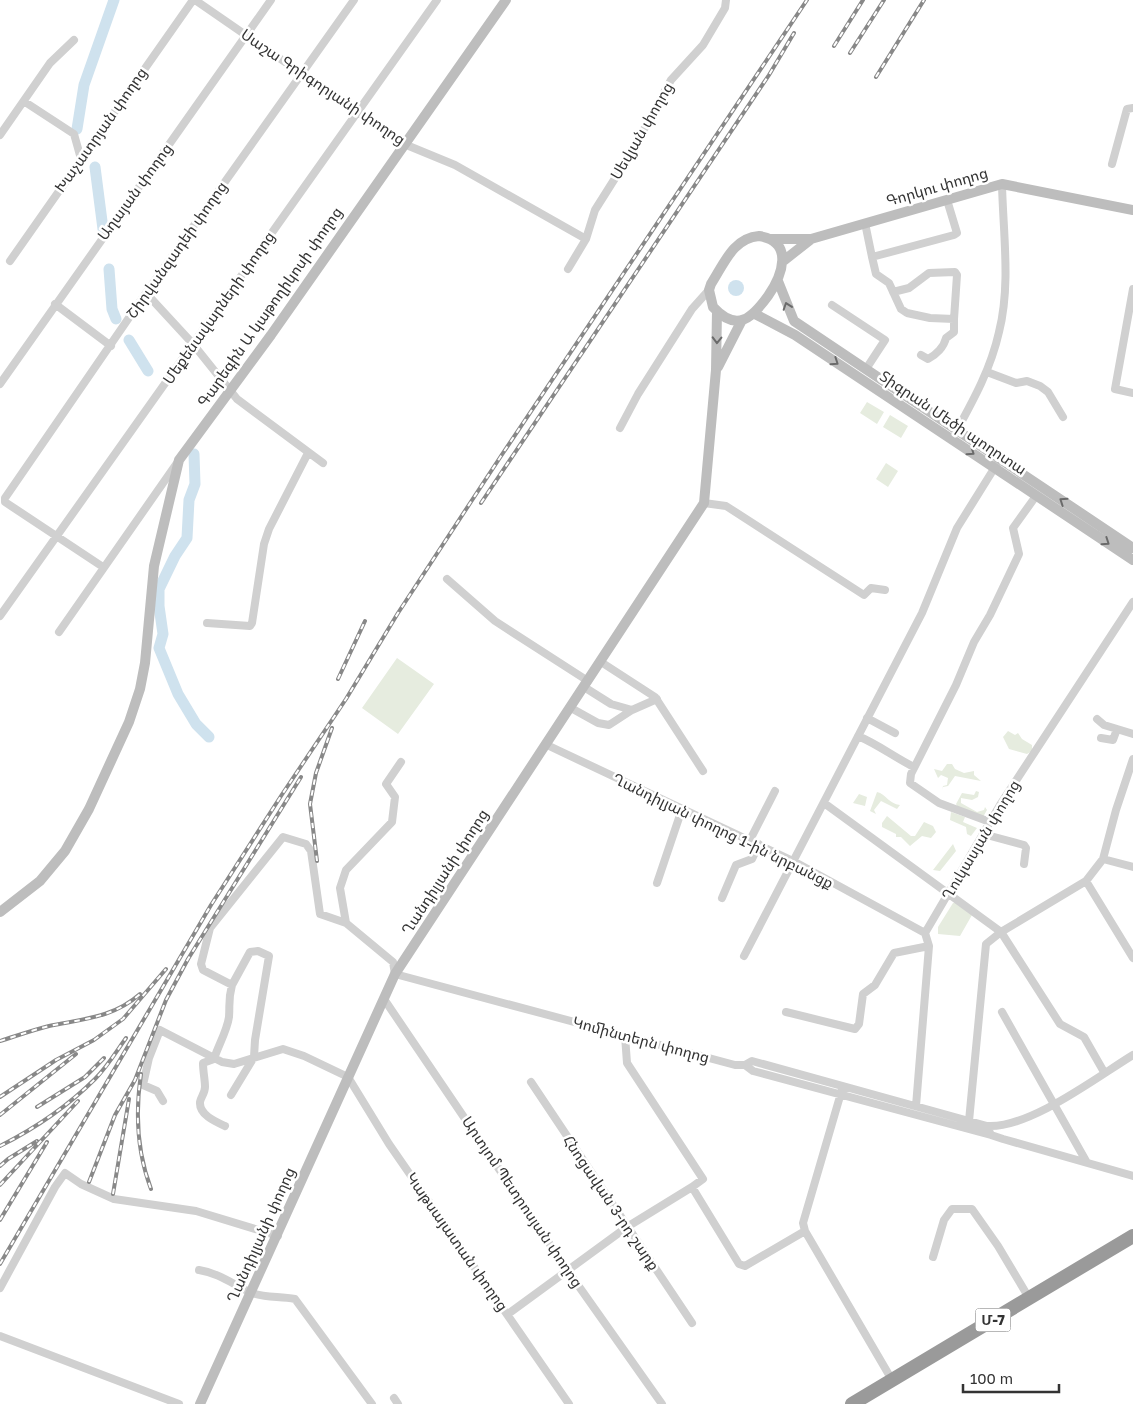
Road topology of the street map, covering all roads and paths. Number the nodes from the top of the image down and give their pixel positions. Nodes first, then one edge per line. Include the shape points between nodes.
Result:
1 (194, 0) edge
2 (271, 0) edge
3 (354, 0) edge
4 (437, 0) edge
5 (506, 0) edge
6 (726, 0) edge
7 (247, 35) junction
8 (74, 40) dead end
9 (302, 74) junction
10 (25, 102) junction
11 (1133, 108) edge
12 (357, 113) junction
13 (0, 135) edge
14 (404, 144) junction
15 (81, 159) junction
16 (1112, 164) dead end
17 (1002, 184) junction
18 (947, 200) junction
19 (1133, 210) edge
20 (865, 223) junction
21 (586, 239) junction
22 (769, 239) junction
23 (810, 240) junction
24 (872, 257) junction
25 (10, 261) dead end
26 (782, 262) junction
27 (568, 269) dead end
28 (778, 281) junction
29 (709, 290) junction
30 (1133, 290) edge
31 (894, 292) junction
32 (146, 293) junction
33 (55, 304) junction
34 (832, 305) dead end
35 (717, 311) junction
36 (755, 314) junction
37 (954, 319) junction
38 (742, 320) junction
39 (193, 344) junction
40 (111, 346) junction
41 (921, 356) dead end
42 (866, 369) junction
43 (716, 370) junction
44 (987, 372) junction
45 (0, 384) edge
46 (232, 389) junction
47 (1133, 393) edge
48 (1063, 417) dead end
49 (620, 428) dead end
50 (957, 430) junction
51 (308, 453) junction
52 (179, 460) junction
53 (323, 463) dead end
54 (997, 463) junction
55 (1036, 496) junction
56 (704, 503) junction
57 (57, 536) junction
58 (1133, 548) edge
59 (1133, 560) edge
60 (103, 568) junction
61 (447, 579) dead end
62 (885, 590) dead end
63 (1133, 602) edge
64 (0, 616) edge
65 (207, 623) dead end
66 (59, 632) dead end
67 (601, 662) junction
68 (586, 684) junction
69 (656, 699) junction
70 (571, 708) junction
71 (632, 710) junction
72 (867, 718) junction
73 (1097, 719) dead end
74 (1109, 727) junction
75 (1118, 729) junction
76 (895, 733) dead end
77 (1133, 734) edge
78 (858, 736) junction
79 (547, 745) junction
80 (1133, 759) edge
81 (401, 762) dead end
82 (914, 767) junction
83 (703, 771) dead end
84 (775, 791) dead end
85 (824, 803) junction
86 (682, 809) junction
87 (990, 822) junction
88 (983, 834) junction
89 (750, 840) junction
90 (759, 844) junction
91 (1103, 859) junction
92 (793, 861) junction
93 (1024, 864) dead end
94 (1133, 867) edge
95 (1086, 881) junction
96 (657, 883) dead end
97 (949, 893) junction
98 (722, 898) dead end
99 (0, 912) edge
100 (346, 923) junction
101 (1001, 932) junction
102 (925, 933) junction
103 (929, 946) junction
104 (744, 956) dead end
105 (1133, 958) edge
106 (395, 974) junction
107 (232, 985) junction
108 (384, 999) junction
109 (786, 1012) dead end
110 (1002, 1012) dead end
111 (625, 1036) junction
112 (1133, 1055) edge
113 (254, 1057) junction
114 (214, 1059) junction
115 (744, 1066) junction
116 (1104, 1072) junction
117 (348, 1078) junction
118 (531, 1082) dead end
119 (842, 1086) junction
120 (840, 1094) junction
121 (232, 1095) dead end
122 (163, 1101) dead end
123 (1054, 1104) junction
124 (916, 1106) junction
125 (969, 1121) junction
126 (225, 1126) dead end
127 (987, 1126) junction
128 (991, 1135) junction
129 (1086, 1161) junction
130 (1133, 1176) edge
131 (692, 1186) junction
132 (627, 1227) junction
133 (805, 1231) junction
134 (278, 1236) junction
135 (1133, 1236) edge
136 (933, 1256) dead end
137 (199, 1270) dead end
138 (568, 1271) junction
139 (0, 1288) edge
140 (252, 1292) junction
141 (1029, 1298) junction
142 (508, 1314) junction
143 (692, 1323) dead end
144 (0, 1336) edge
145 (892, 1380) junction
146 (179, 1404) edge
147 (200, 1404) edge
148 (372, 1404) edge
149 (570, 1404) edge
150 (662, 1404) edge
151 (852, 1404) edge

1 - 7 street, Սաշա Գրիգորյանի փողոց
1 - 15 street, Խաչատրյան փողոց
2 - 7 street, Աղայան փողոց
3 - 9 street, Շիրվանզադեի փողոց
4 - 12 street, Մեքենավարների փողոց
5 - 14 main road, Գարեգին Ա կաթողիկոսի փողոց
6 - 21 street, Սեվյան փողոց via 725,8 703,45 671,80 595,210
7 - 9 street, Սաշա Գրիգորյանի փողոց
7 - 33 street, Աղայան փողոց
8 - 10 street via 50,63
9 - 12 street, Սաշա Գրիգորյանի փողոց
9 - 32 street, Շիրվանզադեի փողոց
10 - 13 street
10 - 15 street via 74,134
11 - 16 street via 1129,106 1127,109
12 - 14 street, Սաշա Գրիգորյանի փողոց
12 - 39 street, Մեքենավարների փողոց
14 - 21 street, Սաշա Գրիգորյանի փողոց via 455,165
14 - 46 main road, Գարեգին Ա կաթողիկոսի փողոց
15 - 25 street, Խաչատրյան փողոց
17 - 18 main road, Գորկու փողոց
17 - 19 main road, Գորկու փողոց
17 - 44 street via 1005,289 999,331
18 - 20 main road, Գորկու փողոց
18 - 24 street via 957,233
20 - 23 main road, Գորկու փողոց
20 - 24 street
21 - 27 street, Սեվյան փողոց
22 - 23 main road, Գորկու փողոց
22 - 26 main road via 778,247
22 - 29 main road via 752,236 738,243
23 - 26 main road, Գորկու փողոց
24 - 31 street via 876,274 887,280
26 - 28 main road
28 - 36 main road
42 -> 28 main road, Տիգրան Մեծի պողոտա via 794,321
29 - 35 main road via 711,303
29 - 49 street via 688,316
30 - 47 street via 1115,389
31 - 37 street via 901,310 907,313
31 - 37 street via 909,288 929,273 955,272
32 - 39 street
32 - 40 street, Շիրվանզադեի փողոց
33 - 40 street
33 - 45 street, Աղայան փողոց
34 - 42 street via 885,340
35 - 38 main road via 730,319
35 -> 43 main road, Ղանդիլյանի փողոց
36 - 38 main road
36 -> 54 main road, Տիգրան Մեծի պողոտա via 795,335
37 - 41 street via 954,332 933,357
38 - 43 main road, Ղանդիլյանի փողոց
39 - 46 street
39 - 57 street, Մեքենավարների փողոց
40 - 57 street, Շիրվանզադեի փողոց via 5,498 5,502
42 - 50 main road, Տիգրան Մեծի պողոտա
43 - 56 main road, Ղանդիլյանի փողոց
44 - 48 street via 1016,383 1027,381 1040,386 1048,392
44 - 50 street
46 - 51 street via 247,407
46 - 52 main road, Գարեգին Ա կաթողիկոսի փողոց
50 - 54 main road, Տիգրան Մեծի պողոտա
51 - 53 street
51 - 65 street via 264,544 252,623 250,626
52 - 60 street, Գարեգին Ա կաթողիկոսի փողոց
52 - 99 main road via 154,566 145,663 129,722 89,810 65,851 40,881
54 - 55 main road, Տիգրան Մեծի պողոտա
58 -> 54 main road, Տիգրան Մեծի պողոտա
54 - 72 street via 957,528 922,613
55 -> 59 main road, Տիգրան Մեծի պողոտա
55 - 82 street via 1013,528 1018,554
56 - 62 street via 726,506 864,595 871,588
56 - 67 main road, Ղանդիլյանի փողոց
57 - 60 street
57 - 64 street, Մեքենավարների փողոց
60 - 66 street, Գարեգին Ա կաթողիկոսի փողոց
61 - 68 street via 495,621
63 - 87 street, Ղուկասյան փողոց
67 - 68 main road, Ղանդիլյանի փողոց
67 - 69 street
68 - 70 main road, Ղանդիլյանի փողոց
68 - 71 street via 611,704
69 - 71 street
69 - 83 street
70 - 71 street via 598,723 609,725
70 - 79 main road, Ղանդիլյանի փողոց
72 - 76 street
72 - 78 street
73 - 74 street
74 - 75 street
74 - 75 street via 1103,738 1114,740
75 - 77 street
78 - 82 street via 889,750
78 - 85 street
79 - 86 street, Ղանդիլյան փողոց 1-ին նրբանցք
79 - 106 main road, Ղանդիլյանի փողոց
80 - 91 street
81 - 100 street via 386,784 396,798 392,822 346,870 340,888
82 - 87 street via 910,783 939,803
84 - 89 street
85 - 92 street
85 - 97 street
86 - 89 street, Ղանդիլյան փողոց 1-ին նրբանցք
86 - 96 street
87 - 88 street, Ղուկասյան փողոց
88 - 93 street via 1024,845
88 - 97 street, Ղուկասյան փողոց
89 - 90 street, Ղանդիլյան փողոց 1-ին նրբանցք
90 - 92 street, Ղանդիլյան փողոց 1-ին նրբանցք
90 - 98 street via 752,859 736,865
91 - 94 street
91 - 95 street
92 - 102 street, Ղանդիլյան փողոց 1-ին նրբանցք
92 - 104 street
95 - 101 street
95 - 105 street
97 - 101 street
97 - 102 street, Ղուկասյան փողոց
100 - 106 street via 393,962
100 - 107 street via 320,914 311,851 306,844 283,837 210,928 201,964 203,970
101 - 116 street via 1060,1024 1084,1037
101 - 125 street via 986,944
102 - 103 street
103 - 109 street via 894,953 875,985 863,994 859,1024 855,1030
103 - 124 street
106 - 108 main road, Ղանդիլյանի փողոց
106 - 111 street, Կոմինտերն փողոց
107 - 113 street via 250,952 258,951 269,956
107 - 114 street via 229,1017
108 - 117 main road, Ղանդիլյանի փողոց
108 - 138 street, Արտյոմ Պետրոսյան փողոց
110 - 123 street
111 - 115 street, Կոմինտերն փողոց
111 - 131 street via 627,1063 703,1180
112 - 116 street
113 - 114 street via 234,1064
113 - 117 street via 283,1050 304,1056
113 - 121 street
114 - 122 street via 160,1030 143,1085 157,1091
114 - 126 street via 204,1063 202,1076 205,1086 200,1103 202,1111
115 - 119 street, Կոմինտերն փողոց via 752,1061
115 - 120 street
116 - 123 street
117 - 134 main road, Ղանդիլյանի փողոց
117 - 142 street, Կաթսայատան փողոց via 389,1144
118 - 132 street, Հնոցավան 3-րդ շարք
119 - 120 street
119 - 124 street, Կոմինտերն փողոց
120 - 128 street
120 - 133 street via 803,1223
123 - 127 street via 1000,1127
123 - 129 street
124 - 125 street, Կոմինտերն փողոց
125 - 127 street, Կոմինտերն փողոց
127 - 128 street
128 - 129 street
129 - 130 street
131 - 132 street
131 - 133 street via 739,1264 745,1266
132 - 138 street
132 - 143 street, Հնոցավան 3-րդ շարք
133 - 145 street
134 - 139 street via 196,1211 114,1199 80,1184 65,1173 54,1187
134 - 140 main road, Ղանդիլյանի փողոց
135 - 141 highway, Մ-7
136 - 141 street via 944,1220 952,1209 972,1208
137 - 140 street
138 - 142 street
138 - 150 street, Արտյոմ Պետրոսյան փողոց
140 - 147 main road, Ղանդիլյանի փողոց
140 - 148 street via 295,1299
141 - 145 highway, Մ-7
142 - 149 street, Կաթսայատան փողոց
144 - 146 street
145 - 151 highway, Մ-7

